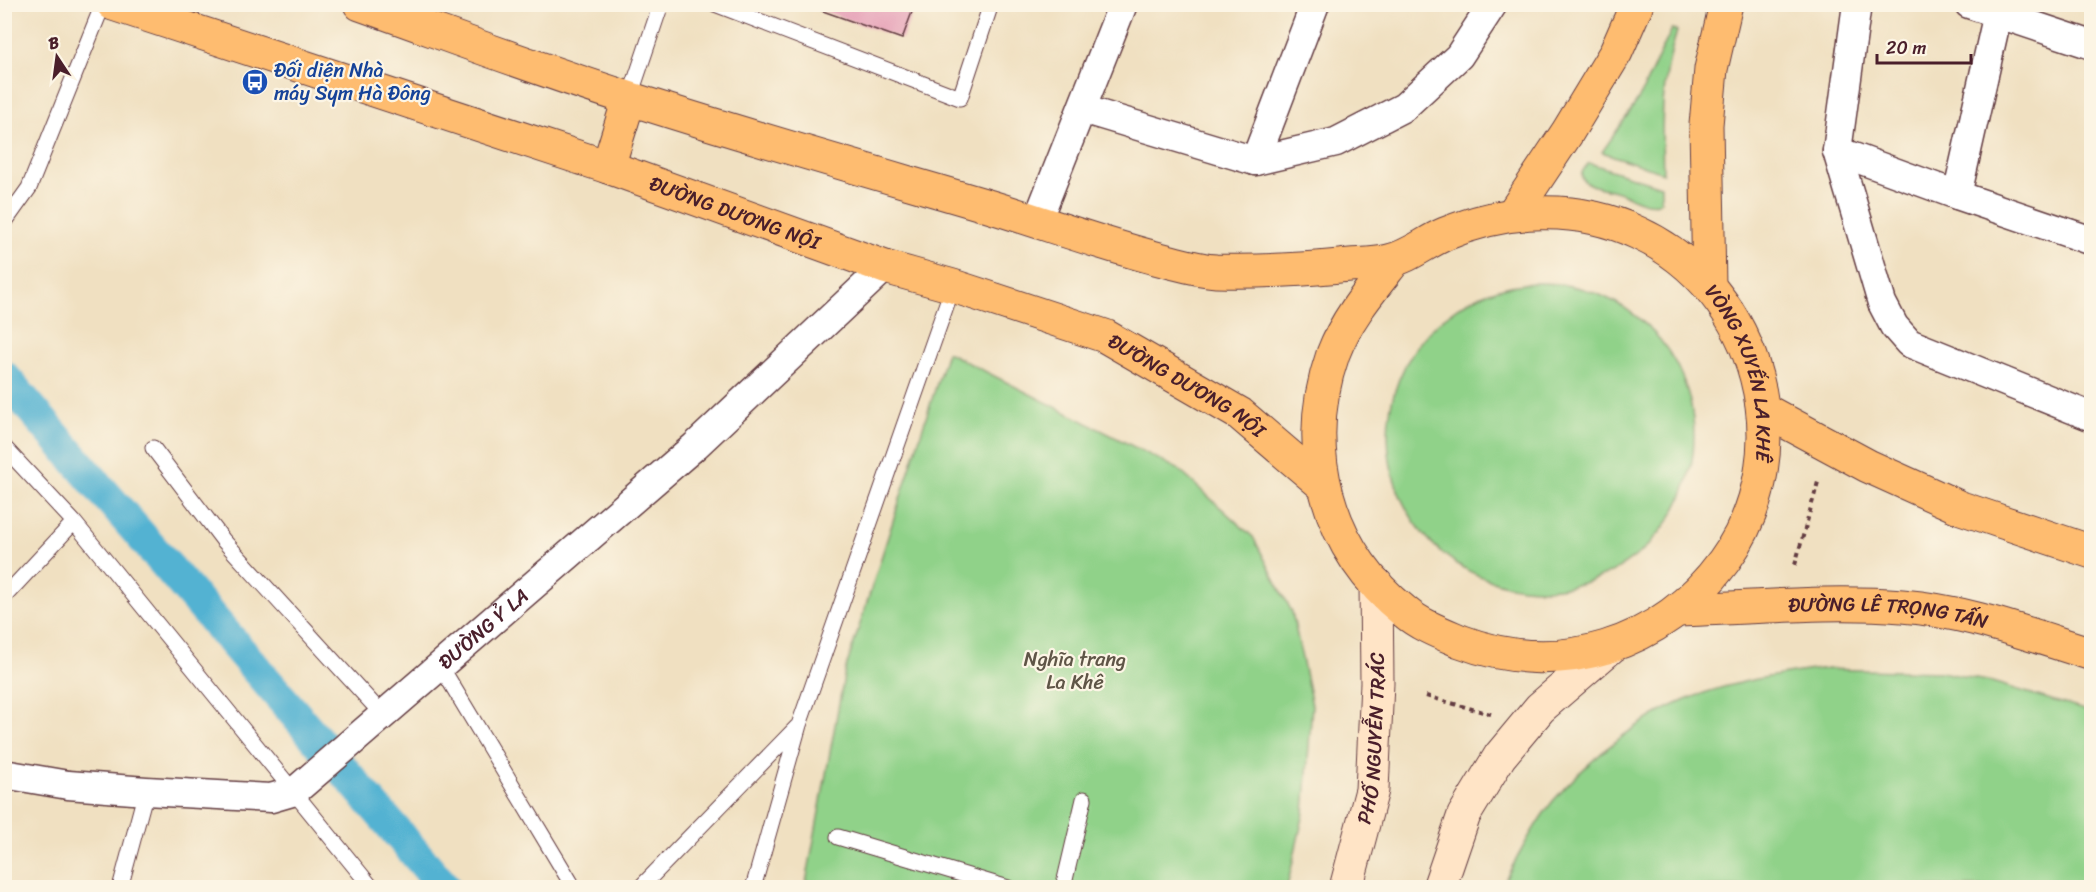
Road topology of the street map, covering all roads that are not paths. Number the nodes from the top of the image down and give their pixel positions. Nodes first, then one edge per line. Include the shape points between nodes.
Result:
1 (103, 4) edge
2 (113, 4) edge
3 (360, 4) edge
4 (662, 4) edge
5 (715, 4) edge
6 (991, 4) edge
7 (1122, 4) edge
8 (1315, 4) edge
9 (1493, 4) edge
10 (1637, 4) edge
11 (1726, 4) edge
12 (1857, 4) edge
13 (1969, 4) edge
14 (1999, 9) edge
15 (2091, 45) edge
16 (629, 99) junction
17 (1082, 110) junction
18 (1837, 151) junction
19 (1255, 161) junction
20 (608, 167) junction
21 (1957, 195) junction
22 (1512, 214) junction
23 (1037, 221) junction
24 (4, 223) edge
25 (2091, 241) edge
26 (1394, 261) junction
27 (885, 267) junction
28 (953, 286) junction
29 (1709, 286) junction
30 (1764, 410) junction
31 (2091, 417) edge
32 (4, 447) edge
33 (153, 448) dead end
34 (1323, 484) junction
35 (74, 522) junction
36 (2091, 552) edge
37 (1376, 584) junction
38 (4, 597) edge
39 (1679, 610) junction
40 (1613, 645) junction
41 (2091, 654) edge
42 (440, 665) junction
43 (382, 714) junction
44 (799, 725) junction
45 (4, 774) edge
46 (146, 791) junction
47 (295, 791) junction
48 (1084, 799) dead end
49 (838, 837) dead end
50 (120, 888) edge
51 (372, 888) edge
52 (574, 888) edge
53 (640, 888) edge
54 (753, 888) edge
55 (1008, 888) edge
56 (1063, 888) edge
57 (1346, 888) edge
58 (1439, 888) edge

1 - 24 lane via 29,188
2 - 20 main road, ĐƯỜNG DƯƠNG NỘI
3 - 16 main road
4 - 16 lane
5 - 6 lane via 960,98
7 - 17 street
8 - 19 street
9 - 19 street via 1460,56 1404,107 1336,142
10 - 22 main road via 1616,52 1586,103
11 - 29 main road via 1711,69 1706,125
12 - 18 street
13 - 14 street
14 - 15 street
14 - 21 street
16 - 20 main road
16 - 23 main road
17 - 19 street
17 - 23 street
18 - 21 street
18 - 31 street via 1882,303 1909,343
20 - 27 main road, ĐƯỜNG DƯƠNG NỘI
21 - 25 street
22 - 26 main road, VÒNG XUYẾN LA KHÊ via 1446,233
22 - 29 main road, VÒNG XUYẾN LA KHÊ via 1556,212 1599,219 1640,234 1677,256
23 - 26 main road via 1131,252 1207,271 1283,271
26 - 34 main road, VÒNG XUYẾN LA KHÊ via 1358,307 1335,348 1322,392 1318,438
27 - 28 main road, ĐƯỜNG DƯƠNG NỘI
27 - 42 street, ĐƯỜNG Ỷ LA via 695,446
28 - 34 main road, ĐƯỜNG DƯƠNG NỘI via 1105,336 1240,414
28 - 44 lane
29 - 30 main road, VÒNG XUYẾN LA KHÊ via 1736,323 1755,365
30 - 36 main road via 1868,466 1950,503
30 - 39 main road, VÒNG XUYẾN LA KHÊ via 1764,464 1749,517 1726,558
32 - 35 lane
33 - 43 lane via 223,540
34 - 37 main road, VÒNG XUYẾN LA KHÊ via 1335,521 1352,554
35 - 38 lane
35 - 47 lane
37 - 40 main road, VÒNG XUYẾN LA KHÊ via 1408,615 1482,649 1526,656 1570,655
37 - 57 main road, PHỐ NGUYỄN TRÁC via 1372,790
39 - 40 main road, VÒNG XUYẾN LA KHÊ
39 - 41 main road, ĐƯỜNG LÊ TRỌNG TẤN via 1904,606 1973,618
40 - 58 main road via 1540,708 1500,756 1464,815
42 - 43 street, ĐƯỜNG Ỷ LA
42 - 52 lane
43 - 47 street, ĐƯỜNG Ỷ LA
44 - 53 lane
44 - 54 lane
45 - 46 street, ĐƯỜNG Ỷ LA via 68,785
46 - 47 street, ĐƯỜNG Ỷ LA via 271,798
46 - 50 lane
47 - 51 lane
48 - 56 lane
49 - 55 lane

